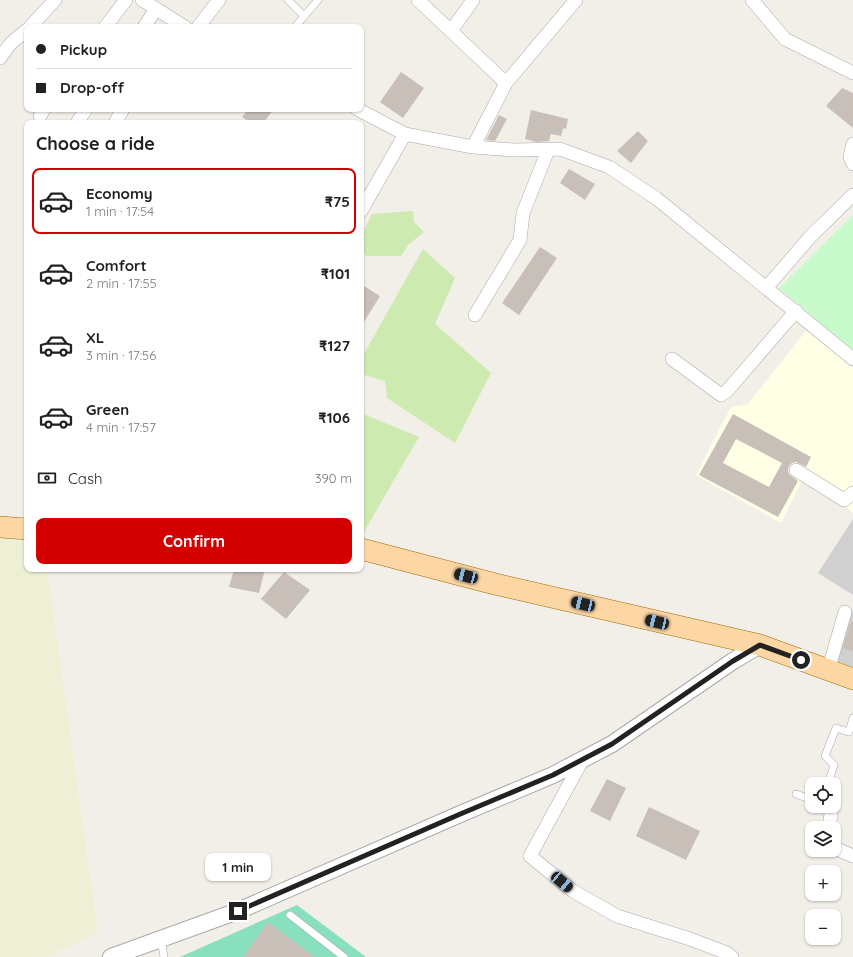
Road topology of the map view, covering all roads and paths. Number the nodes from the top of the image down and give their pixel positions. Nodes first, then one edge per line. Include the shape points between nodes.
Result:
1 (55, 0) edge
2 (126, 0) edge
3 (142, 0) edge
4 (219, 0) edge
5 (288, 0) edge
6 (318, 0) edge
7 (418, 0) edge
8 (473, 0) edge
9 (576, 0) edge
10 (752, 0) edge
11 (156, 9) junction
12 (304, 16) junction
13 (33, 24) edge
14 (107, 24) edge
15 (146, 24) edge
16 (178, 24) edge
17 (200, 24) edge
18 (297, 24) edge
19 (451, 31) junction
20 (24, 34) edge
21 (0, 58) edge
22 (853, 73) edge
23 (506, 83) junction
24 (363, 112) edge
25 (405, 134) junction
26 (853, 144) edge
27 (473, 147) junction
28 (548, 150) junction
29 (853, 164) edge
30 (853, 195) edge
31 (364, 206) edge
32 (766, 288) junction
33 (796, 311) junction
34 (475, 315) dead end
35 (672, 359) dead end
36 (853, 359) edge
37 (796, 470) dead end
38 (853, 493) edge
39 (0, 527) edge
40 (24, 528) edge
41 (364, 551) edge
42 (845, 612) dead end
43 (760, 645) junction
44 (828, 671) junction
45 (853, 679) edge
46 (853, 718) edge
47 (583, 759) junction
48 (830, 777) edge
49 (796, 794) dead end
50 (805, 797) edge
51 (841, 852) edge
52 (853, 856) edge
53 (290, 915) dead end
54 (161, 939) junction
55 (114, 956) edge
56 (164, 957) edge
57 (344, 957) edge
58 (732, 957) edge

1 - 13 street
2 - 14 street
3 - 11 street
4 - 17 street
5 - 12 lane
6 - 12 lane
7 - 19 street
8 - 19 street
9 - 23 street
10 - 22 street via 785,39
11 - 15 street
11 - 16 street
12 - 18 lane
19 - 23 street
20 - 21 street via 11,43
23 - 27 street
24 - 25 street
25 - 27 street
25 - 31 street
26 - 29 street via 850,156
27 - 28 street
28 - 32 street via 560,150 610,167 656,198
28 - 34 street via 523,213 520,240
30 - 32 street via 810,238
32 - 33 street
33 - 35 street via 721,395
33 - 36 street
37 - 38 street via 844,500
39 - 40 main road
41 - 43 main road via 494,584
42 - 44 street
43 - 44 main road
43 - 47 street via 612,744
44 - 45 main road
46 - 48 lane via 849,732 836,728 825,756 834,765
47 - 54 street via 553,775 238,911
47 - 58 street via 530,856 572,891 617,916 690,939
49 - 50 lane
51 - 52 street
53 - 57 lane
54 - 55 street
54 - 56 lane

